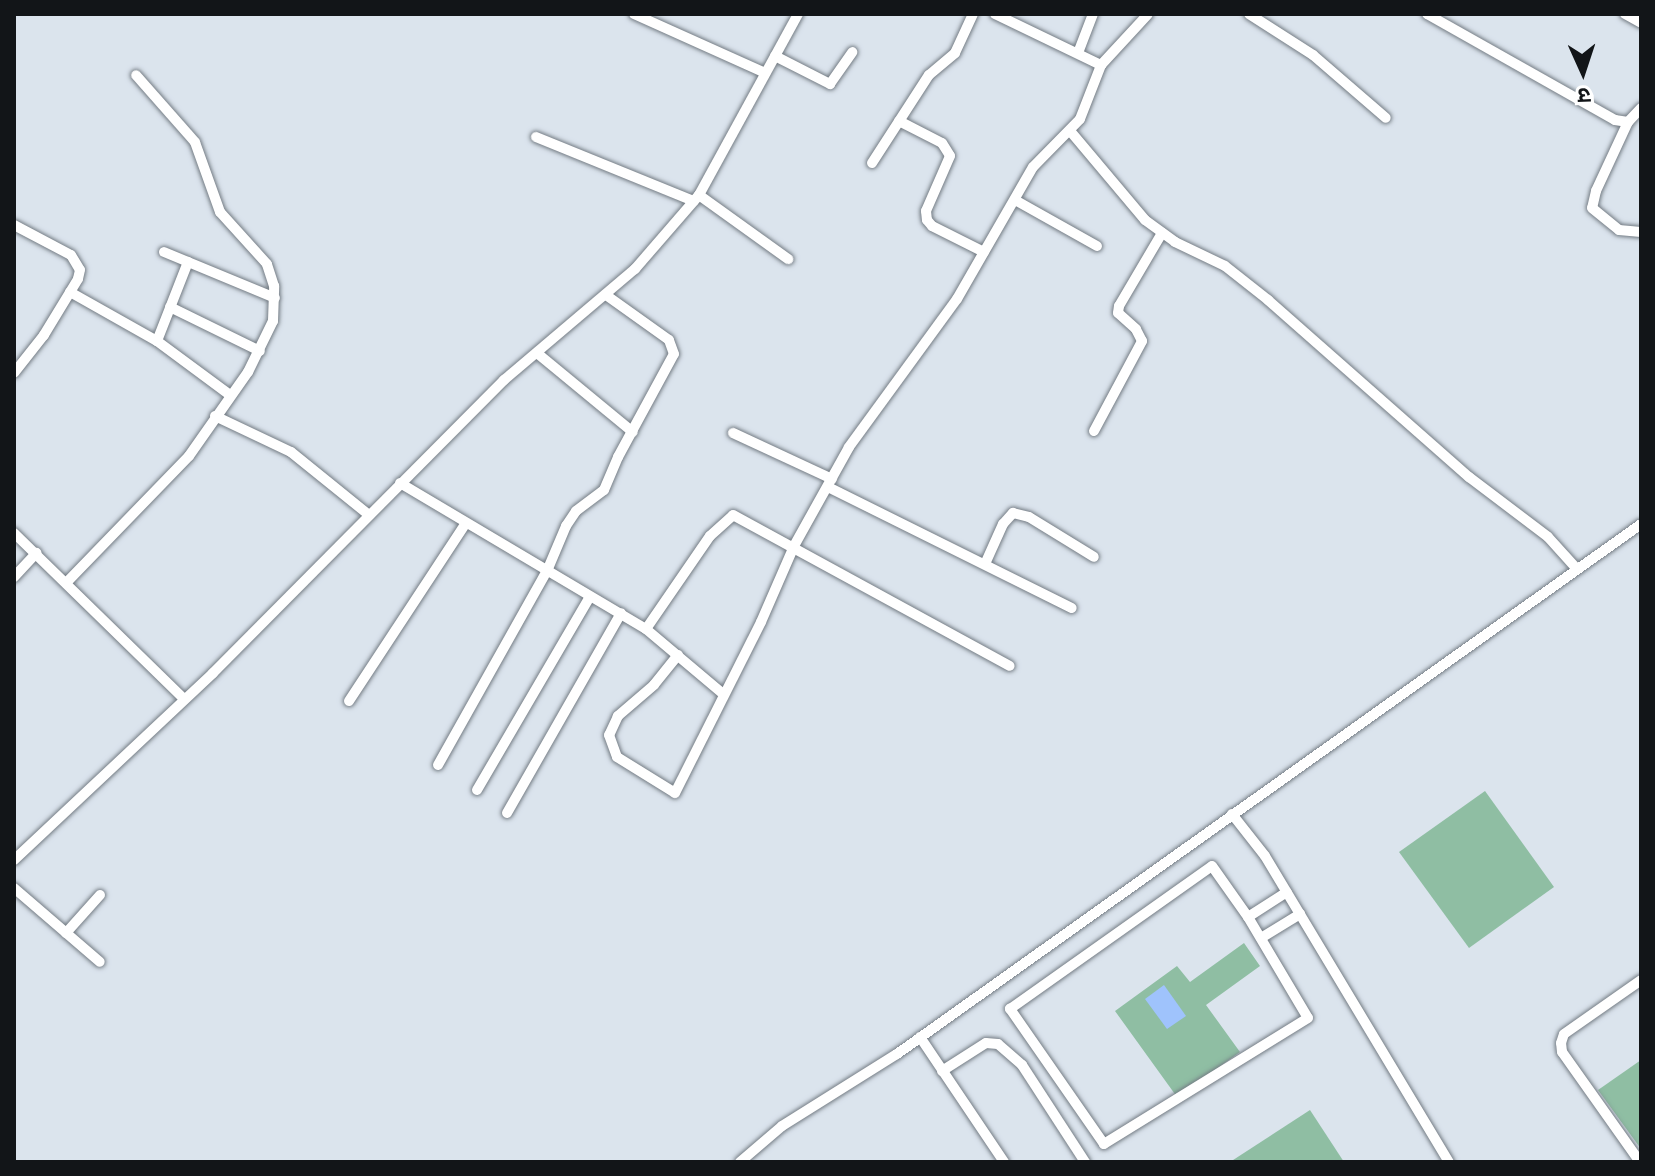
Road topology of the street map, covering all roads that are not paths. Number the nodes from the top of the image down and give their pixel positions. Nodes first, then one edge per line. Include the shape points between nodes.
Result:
1 (634, 14) edge
2 (798, 14) edge
3 (973, 14) edge
4 (995, 14) edge
5 (1093, 14) edge
6 (1148, 14) edge
7 (1249, 14) edge
8 (1427, 14) edge
9 (1625, 14) edge
10 (1641, 23) edge
11 (852, 52) dead end
12 (1078, 53) junction
13 (775, 56) junction
14 (1101, 65) junction
15 (765, 73) junction
16 (136, 75) dead end
17 (1641, 108) edge
18 (1386, 118) dead end
19 (899, 121) junction
20 (1628, 122) junction
21 (1071, 132) junction
22 (536, 137) dead end
23 (872, 163) dead end
24 (696, 198) junction
25 (1015, 200) junction
26 (14, 225) edge
27 (1641, 232) edge
28 (1162, 233) junction
29 (1097, 246) dead end
30 (164, 252) dead end
31 (984, 252) junction
32 (788, 259) dead end
33 (188, 262) junction
34 (70, 292) junction
35 (606, 295) junction
36 (275, 298) junction
37 (170, 307) junction
38 (157, 341) junction
39 (260, 351) junction
40 (537, 353) junction
41 (14, 373) edge
42 (230, 395) junction
43 (215, 416) junction
44 (1094, 431) dead end
45 (633, 432) junction
46 (733, 433) dead end
47 (400, 483) junction
48 (830, 483) junction
49 (369, 515) junction
50 (466, 523) junction
51 (1641, 524) edge
52 (14, 533) edge
53 (794, 546) junction
54 (36, 553) junction
55 (1094, 557) dead end
56 (985, 564) junction
57 (1576, 568) junction
58 (547, 571) junction
59 (14, 577) edge
60 (67, 582) junction
61 (590, 597) junction
62 (1072, 608) dead end
63 (621, 613) junction
64 (646, 629) junction
65 (678, 655) junction
66 (1010, 666) dead end
67 (722, 693) junction
68 (184, 699) junction
69 (349, 701) dead end
70 (438, 765) dead end
71 (477, 790) dead end
72 (507, 813) dead end
73 (1232, 814) junction
74 (14, 860) edge
75 (14, 888) edge
76 (1287, 892) junction
77 (100, 895) dead end
78 (1300, 914) junction
79 (1248, 917) junction
80 (66, 933) junction
81 (1261, 938) junction
82 (100, 962) dead end
83 (1641, 980) edge
84 (920, 1037) junction
85 (942, 1071) junction
86 (740, 1162) edge
87 (1004, 1162) edge
88 (1085, 1162) edge
89 (1449, 1162) edge
90 (1640, 1162) edge

1 - 15 street
2 - 13 street
3 - 19 street via 955,53 929,75
4 - 12 street
5 - 12 street
6 - 14 street
7 - 18 street via 1313,55
8 - 20 street via 1615,120
9 - 10 street
11 - 13 street via 830,84
12 - 14 street
13 - 15 street
14 - 21 street
15 - 24 street
16 - 36 street via 195,142 216,204 267,264
17 - 20 street
19 - 23 street
19 - 31 street via 942,143 950,156 927,220
20 - 27 street via 1592,208 1619,230
21 - 25 street via 1033,167
21 - 28 street
22 - 24 street
24 - 32 street
24 - 35 street
25 - 29 street
25 - 31 street
26 - 34 street via 78,261 78,279
28 - 44 street via 1119,306 1118,313 1142,341
28 - 57 street via 1225,266 1268,300 1469,477 1548,537
30 - 33 street
31 - 48 street via 957,299 849,447
33 - 36 street
33 - 37 street
34 - 38 street
34 - 41 street
35 - 40 street
35 - 45 street via 674,347
36 - 39 street via 273,321
37 - 38 street
37 - 39 street
38 - 42 street
39 - 42 street
40 - 45 street
40 - 47 street
42 - 43 street
43 - 49 street via 291,452
43 - 60 street via 189,456
45 - 58 street via 604,490 576,511 566,526
46 - 48 street
47 - 49 street
47 - 50 street
48 - 53 street
48 - 56 street
49 - 68 street
50 - 58 street
50 - 69 street
51 - 57 street
52 - 54 street
53 - 64 street via 736,515 728,517
53 - 66 street
53 - 67 street
54 - 59 street
54 - 60 street
55 - 56 street via 1029,517 1013,513
56 - 62 street
57 - 73 street
58 - 61 street
58 - 70 street
60 - 68 street
61 - 63 street
61 - 71 street
63 - 64 street
63 - 72 street
64 - 65 street
65 - 67 street
65 - 67 street via 613,722 609,745 617,757 677,792
68 - 74 street
73 - 76 street
73 - 84 street
75 - 80 street
76 - 78 street
76 - 79 street
77 - 80 street
78 - 81 street
78 - 89 street
79 - 81 street
79 - 81 street via 1212,866 1010,1009 1104,1144 1308,1018
80 - 82 street
83 - 90 street via 1564,1034 1561,1043 1562,1052
84 - 85 street
84 - 86 street via 782,1126
85 - 87 street
85 - 88 street via 986,1043 998,1044 1022,1065

